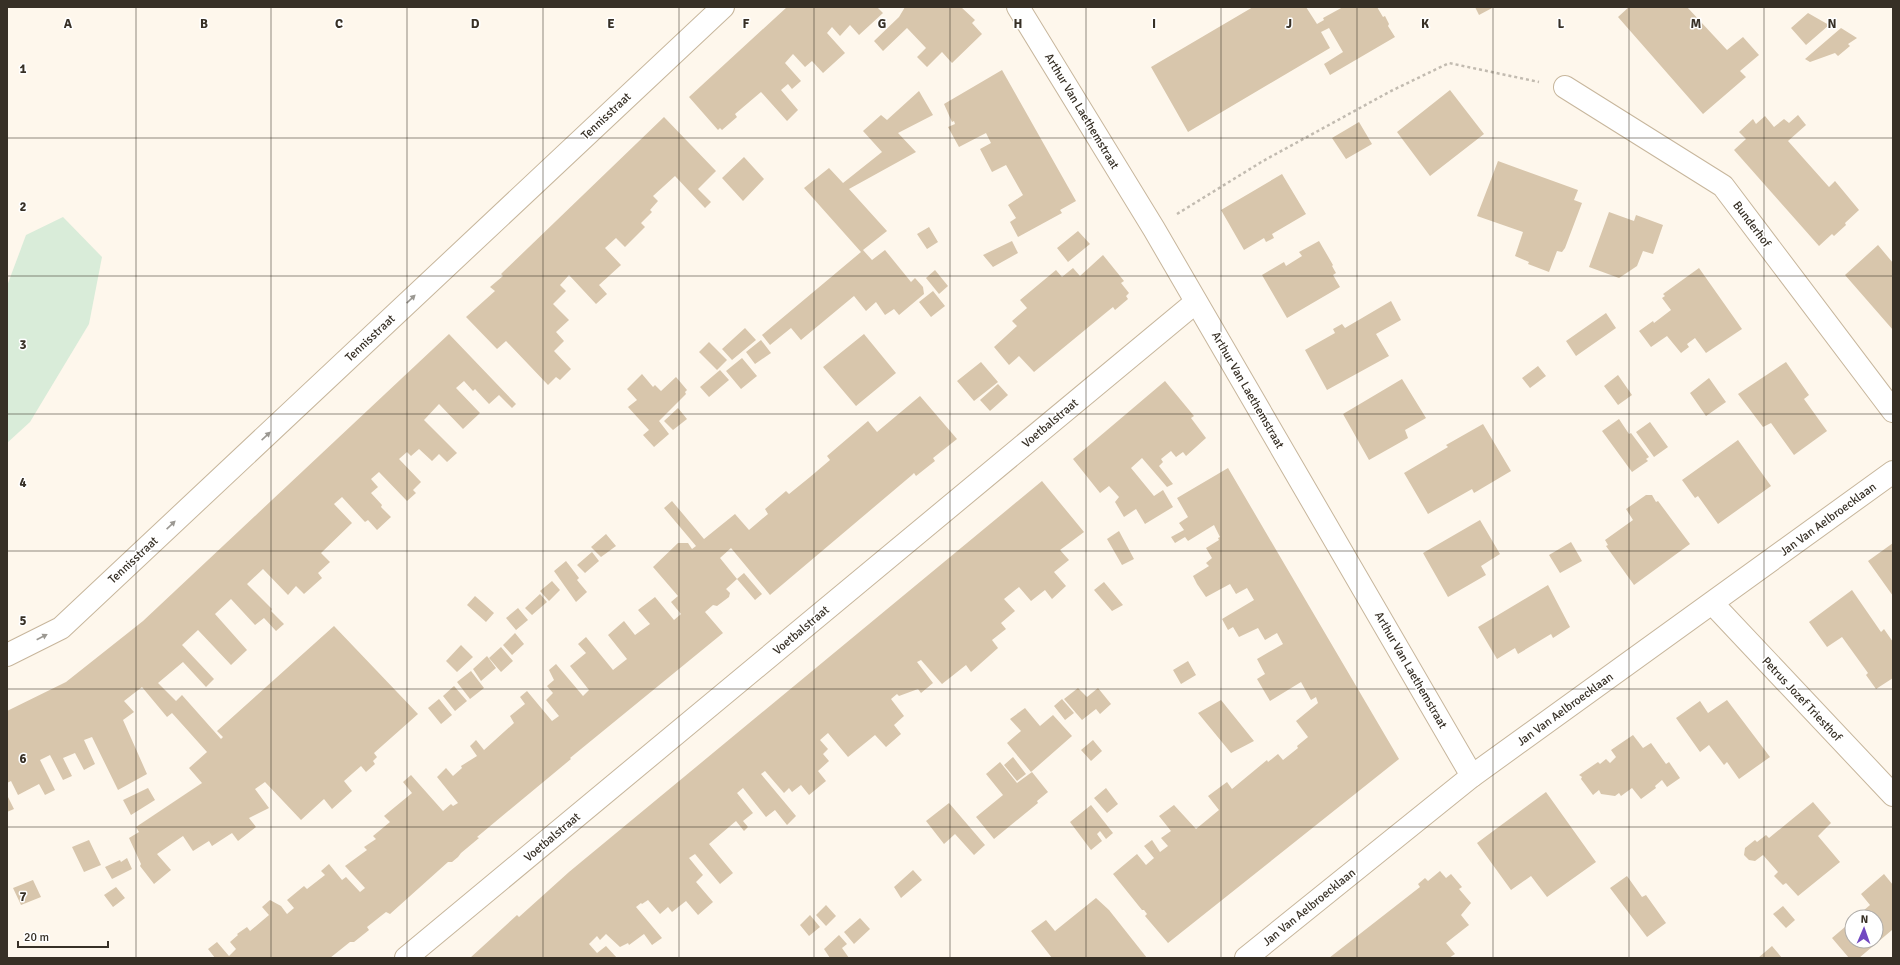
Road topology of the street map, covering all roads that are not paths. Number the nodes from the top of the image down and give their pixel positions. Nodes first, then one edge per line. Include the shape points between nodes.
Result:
1 (722, 7) edge
2 (1018, 7) edge
3 (1565, 87) road end
4 (1196, 302) junction
5 (1893, 411) edge
6 (1893, 472) edge
7 (1712, 603) junction
8 (7, 655) edge
9 (1472, 776) junction
10 (1893, 795) edge
11 (406, 958) edge
12 (1246, 958) edge

8 -> 1 street, Tennisstraat via 61,628
2 - 4 street, Arthur Van Laethemstraat
3 - 5 street, Bunderhof via 1723,186
4 - 9 street, Arthur Van Laethemstraat
4 - 11 street, Voetbalstraat
6 - 7 street, Jan Van Aelbroecklaan
7 - 9 street, Jan Van Aelbroecklaan
7 - 10 street, Petrus Jozef Triesthof
9 - 12 street, Jan Van Aelbroecklaan

